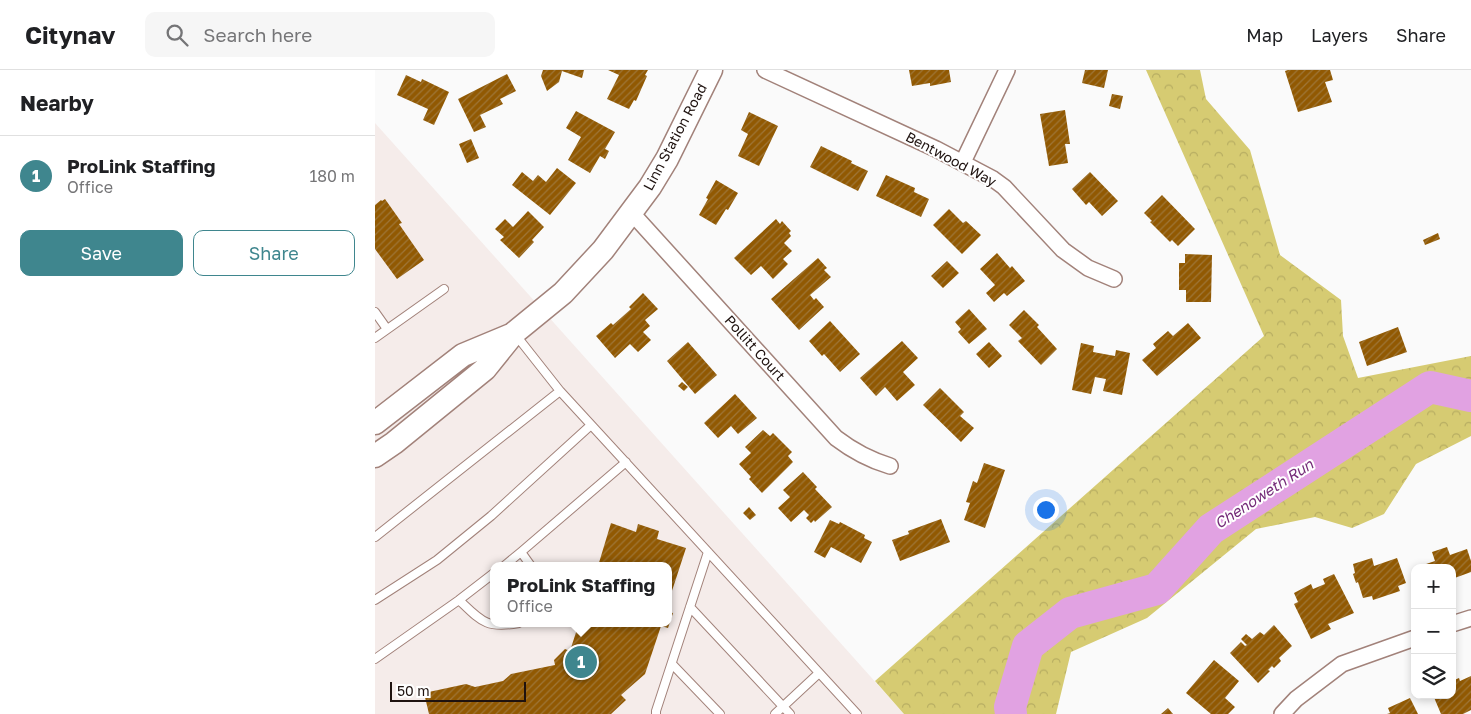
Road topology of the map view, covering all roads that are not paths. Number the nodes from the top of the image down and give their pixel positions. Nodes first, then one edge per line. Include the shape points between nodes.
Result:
1 (711, 70) edge
2 (765, 70) edge
3 (1007, 70) edge
4 (963, 162) junction
5 (631, 212) junction
6 (1114, 279) dead end
7 (444, 289) dead end
8 (375, 312) edge
9 (387, 329) junction
10 (514, 333) junction
11 (375, 338) edge
12 (561, 391) junction
13 (375, 423) edge
14 (591, 425) junction
15 (375, 456) edge
16 (625, 462) junction
17 (890, 466) dead end
18 (375, 537) edge
19 (521, 552) junction
20 (708, 552) junction
21 (508, 562) edge
22 (528, 562) edge
23 (490, 576) edge
24 (375, 600) edge
25 (459, 600) junction
26 (690, 607) junction
27 (1471, 618) edge
28 (490, 623) edge
29 (1456, 623) edge
30 (1411, 639) edge
31 (375, 659) edge
32 (671, 664) junction
33 (819, 673) junction
34 (783, 707) junction
35 (656, 714) edge
36 (720, 714) edge
37 (775, 714) edge
38 (790, 714) edge
39 (857, 714) edge
40 (1282, 714) edge

1 - 5 street, Linn Station Road via 667,159
2 - 4 street, Bentwood Way
3 - 4 street
4 - 6 street, Bentwood Way via 1004,187 1063,250 1087,268
5 - 10 street, Linn Station Road via 603,250 563,293
5 - 17 street, Pollitt Court via 836,438 873,461
7 - 9 lane
8 - 9 lane
9 - 11 lane
10 - 12 lane
10 - 13 street, Linn Station Road via 463,355
10 - 15 street, Linn Station Road via 485,368
12 - 14 lane
12 - 18 lane
14 - 16 lane
14 - 24 lane via 445,554
16 - 19 lane
16 - 20 lane
19 - 21 lane
19 - 22 lane
20 - 26 lane
20 - 33 lane
23 - 25 lane
25 - 28 lane via 481,621
25 - 31 lane
26 - 32 lane
26 - 34 lane
27 - 29 street
30 - 40 street via 1343,664 1295,699
32 - 35 lane
32 - 36 lane
33 - 34 lane
33 - 39 lane
34 - 37 lane
34 - 38 lane

